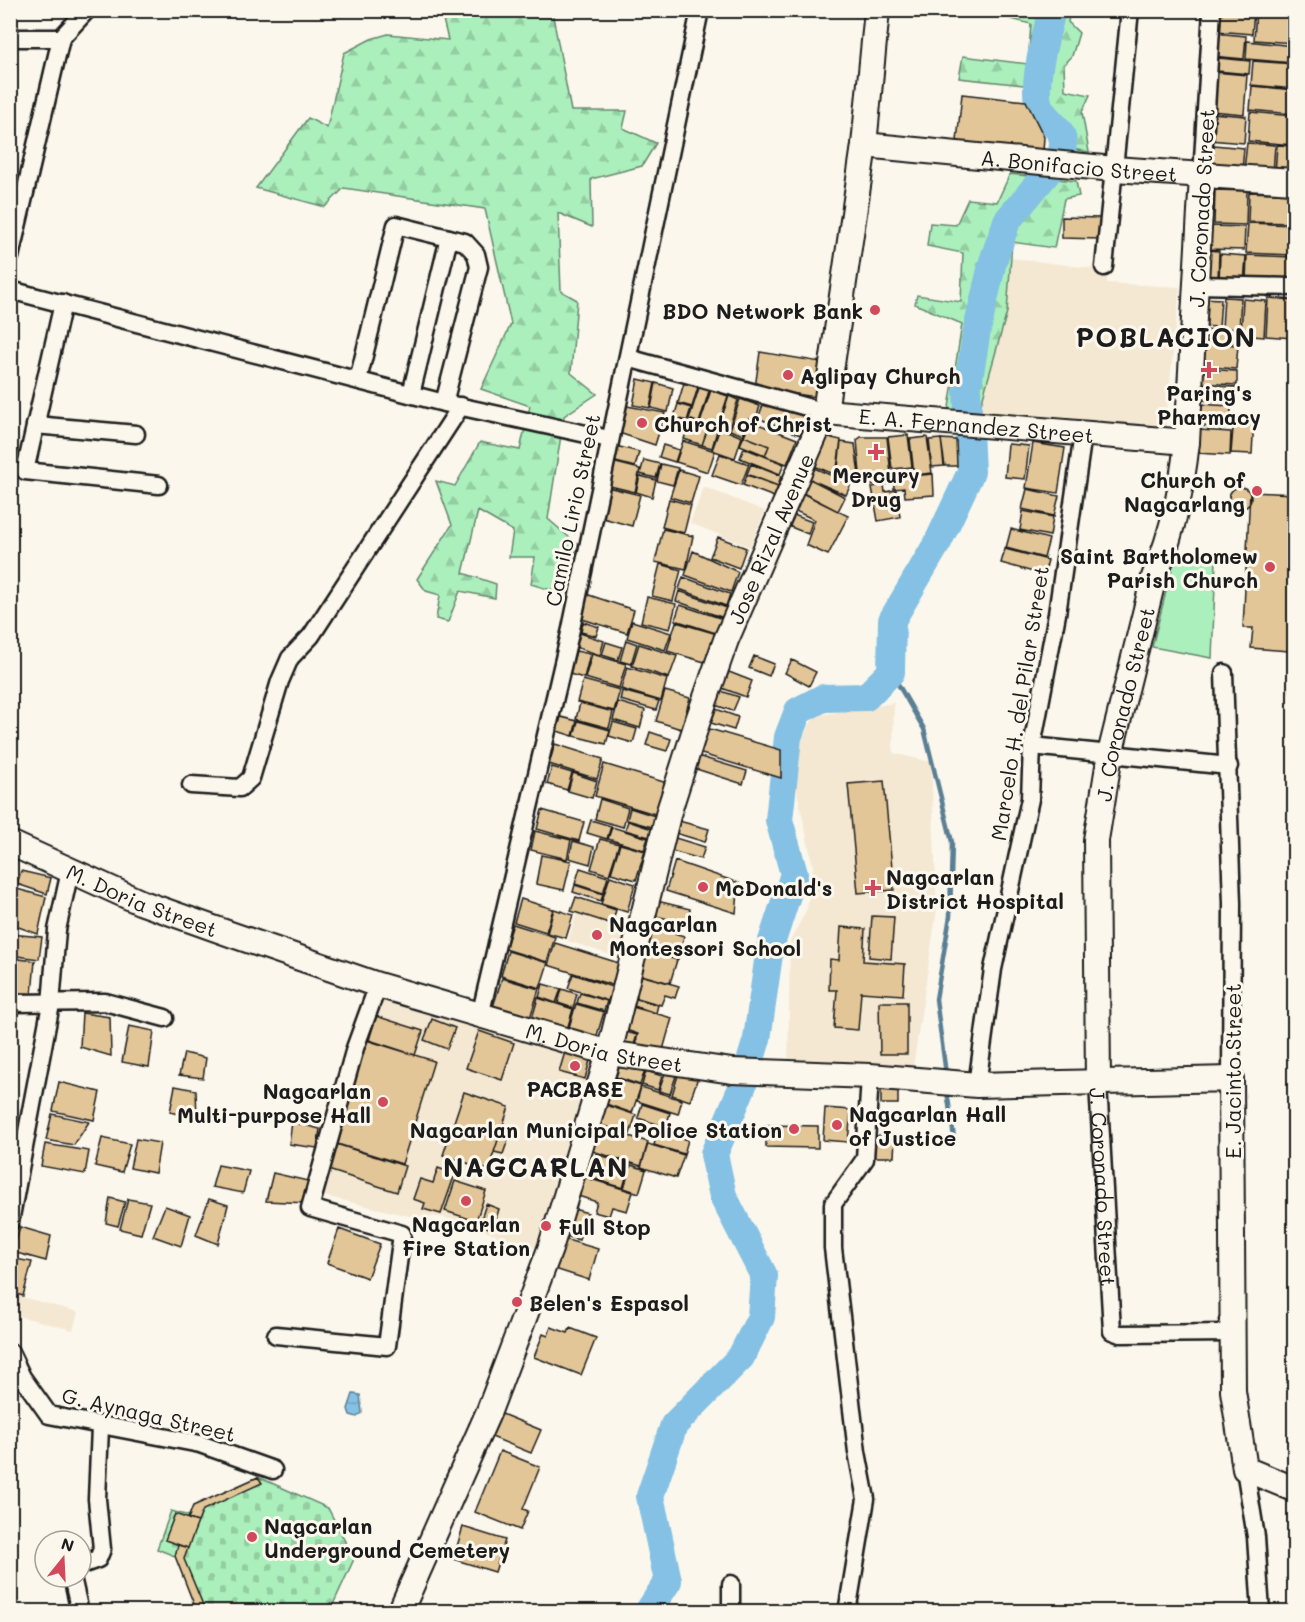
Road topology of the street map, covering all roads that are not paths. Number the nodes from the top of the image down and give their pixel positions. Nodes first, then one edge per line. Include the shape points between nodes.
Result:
1 (87, 10) edge
2 (700, 10) edge
3 (877, 10) edge
4 (1130, 10) edge
5 (1212, 10) edge
6 (10, 38) edge
7 (61, 38) junction
8 (864, 145) junction
9 (1114, 169) junction
10 (1202, 176) junction
11 (1294, 181) edge
12 (449, 238) junction
13 (10, 257) edge
14 (1104, 267) dead end
15 (1197, 285) junction
16 (1294, 287) edge
17 (10, 290) edge
18 (63, 303) junction
19 (628, 358) junction
20 (358, 380) junction
21 (411, 394) junction
22 (444, 403) junction
23 (461, 406) junction
24 (825, 412) junction
25 (35, 425) junction
26 (136, 434) dead end
27 (1083, 434) junction
28 (609, 440) junction
29 (1187, 442) junction
30 (159, 485) dead end
31 (1224, 673) dead end
32 (1032, 746) junction
33 (1110, 754) junction
34 (1229, 766) junction
35 (191, 785) dead end
36 (10, 843) edge
37 (70, 871) junction
38 (378, 985) junction
39 (10, 1003) edge
40 (51, 1004) junction
41 (480, 1016) junction
42 (165, 1018) dead end
43 (609, 1053) junction
44 (870, 1076) junction
45 (1231, 1079) junction
46 (1098, 1083) junction
47 (977, 1085) junction
48 (10, 1222) edge
49 (1232, 1333) junction
50 (276, 1335) dead end
51 (10, 1352) edge
52 (100, 1427) junction
53 (1245, 1469) junction
54 (273, 1470) dead end
55 (1294, 1489) edge
56 (93, 1561) edge
57 (731, 1584) dead end
58 (75, 1589) edge
59 (80, 1611) edge
60 (400, 1611) edge
61 (730, 1611) edge
62 (847, 1611) edge
63 (1261, 1611) edge

1 - 7 street
2 - 19 street, Camilo Lirio Street
3 - 8 main road, Jose Rizal Avenue
4 - 9 street
5 - 10 street, J. Coronado Street
6 - 7 street
7 - 13 street
8 - 9 main road, A. Bonifacio Street
8 - 24 main road, Jose Rizal Avenue
9 - 10 main road, A. Bonifacio Street
9 - 14 street
10 - 11 main road, A. Bonifacio Street
10 - 15 main road, J. Coronado Street
12 - 20 street via 396,225
12 - 21 street
12 - 22 street via 465,242 476,254 479,267
15 - 16 street
15 - 29 main road, J. Coronado Street
17 - 18 street
18 - 20 street
18 - 25 street
19 - 24 street, E. A. Fernandez Street
19 - 28 street, Camilo Lirio Street
20 - 21 street
21 - 22 street
22 - 23 street
23 - 28 street
23 - 35 street via 311,636 291,658 280,681 251,778 240,788
24 - 27 main road, E. A. Fernandez Street
24 - 43 main road, Jose Rizal Avenue via 726,640 698,720 669,811
25 - 26 street
25 - 30 street via 25,471
27 - 29 main road, E. A. Fernandez Street
27 - 32 street, Marcelo H. del Pilar Street via 1057,614
28 - 41 street, Camilo Lirio Street via 571,629
29 - 33 main road, J. Coronado Street via 1166,550 1154,577
31 - 34 street, E. Jacinto Street
32 - 33 street
32 - 47 street, Marcelo H. del Pilar Street via 1030,799 993,969
33 - 34 street
33 - 46 main road, J. Coronado Street via 1096,840
34 - 45 street, E. Jacinto Street
36 - 37 main road, M. Doria Street
37 - 38 main road, M. Doria Street via 140,902
37 - 40 street via 57,930
38 - 41 main road, M. Doria Street
38 - 50 street via 355,1048 310,1208 402,1234 387,1346
39 - 40 street
40 - 42 street via 105,1002
40 - 48 street
41 - 43 main road, M. Doria Street
43 - 44 main road, M. Doria Street via 732,1071
43 - 60 main road, Jose Rizal Avenue via 550,1249 489,1411
44 - 47 main road, M. Doria Street
44 - 62 street via 865,1159 833,1204 833,1248 866,1498
45 - 46 main road, M. Doria Street
45 - 49 main road, E. Jacinto Street
46 - 47 main road, M. Doria Street
46 - 49 street, J. Coronado Street via 1112,1330 1120,1334
49 - 53 main road, E. Jacinto Street via 1233,1391
51 - 52 street, G. Aynaga Street via 49,1415
52 - 54 street, G. Aynaga Street via 200,1444
52 - 56 street via 98,1499 102,1550
53 - 55 main road
53 - 63 street via 1256,1537
57 - 61 street
58 - 59 street

